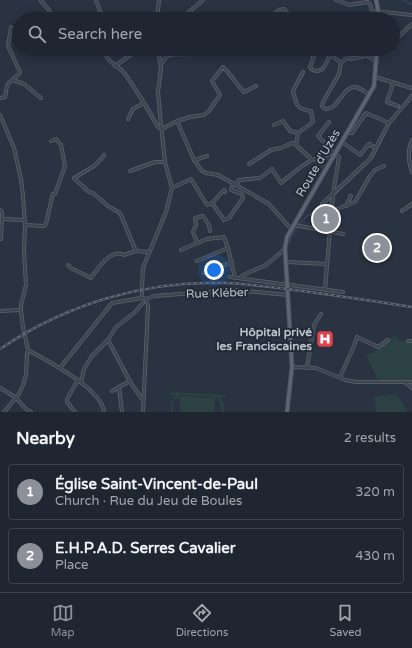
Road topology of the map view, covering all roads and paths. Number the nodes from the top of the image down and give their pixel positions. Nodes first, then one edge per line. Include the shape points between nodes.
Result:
1 (40, 0) edge
2 (96, 0) edge
3 (160, 0) edge
4 (203, 0) edge
5 (336, 0) edge
6 (376, 0) edge
7 (49, 12) edge
8 (100, 12) edge
9 (158, 12) edge
10 (189, 12) edge
11 (276, 12) edge
12 (286, 12) edge
13 (379, 12) joint
14 (400, 14) edge
15 (412, 15) edge
16 (412, 24) edge
17 (11, 27) dead end
18 (400, 35) edge
19 (12, 55) edge
20 (13, 56) edge
21 (107, 56) edge
22 (129, 56) edge
23 (159, 56) edge
24 (168, 56) edge
25 (314, 56) edge
26 (332, 56) edge
27 (332, 56) edge
28 (364, 56) edge
29 (368, 56) edge
30 (376, 56) edge
31 (348, 57) joint
32 (376, 61) junction
33 (341, 63) junction
34 (160, 65) junction
35 (115, 66) junction
36 (303, 72) dead end
37 (375, 77) junction
38 (13, 80) junction
39 (393, 83) junction
40 (256, 86) dead end
41 (412, 88) edge
42 (369, 94) junction
43 (412, 96) edge
44 (0, 98) edge
45 (41, 98) dead end
46 (144, 103) junction
47 (398, 106) dead end
48 (0, 114) edge
49 (128, 119) dead end
50 (178, 121) junction
51 (329, 122) dead end
52 (388, 123) junction
53 (274, 125) dead end
54 (4, 127) junction
55 (0, 128) edge
56 (162, 129) junction
57 (347, 132) junction
58 (298, 133) junction
59 (412, 140) edge
60 (51, 141) dead end
61 (342, 142) junction
62 (296, 145) junction
63 (376, 148) junction
64 (333, 154) junction
65 (104, 155) dead end
66 (207, 156) dead end
67 (194, 160) junction
68 (312, 160) junction
69 (165, 162) junction
70 (249, 164) dead end
71 (384, 166) dead end
72 (130, 171) dead end
73 (412, 172) edge
74 (233, 184) junction
75 (236, 186) junction
76 (172, 188) junction
77 (225, 192) dead end
78 (333, 194) junction
79 (350, 196) dead end
80 (212, 203) junction
81 (322, 204) dead end
82 (412, 204) edge
83 (345, 206) junction
84 (0, 210) edge
85 (332, 211) junction
86 (402, 211) dead end
87 (2, 219) junction
88 (25, 220) junction
89 (25, 225) junction
90 (294, 225) junction
91 (291, 229) junction
92 (210, 231) dead end
93 (330, 232) junction
94 (343, 234) dead end
95 (1, 239) edge
96 (197, 242) junction
97 (228, 248) junction
98 (286, 248) junction
99 (181, 250) dead end
100 (136, 251) junction
101 (149, 252) junction
102 (197, 261) dead end
103 (232, 262) junction
104 (286, 262) junction
105 (327, 264) junction
106 (68, 265) dead end
107 (204, 273) dead end
108 (230, 277) dead end
109 (235, 278) junction
110 (240, 278) junction
111 (288, 287) junction
112 (142, 288) dead end
113 (325, 290) junction
114 (142, 292) dead end
115 (343, 292) dead end
116 (288, 295) junction
117 (144, 300) junction
118 (21, 310) junction
119 (0, 311) edge
120 (320, 314) dead end
121 (108, 340) junction
122 (388, 340) dead end
123 (28, 350) junction
124 (292, 367) junction
125 (60, 368) junction
126 (307, 368) junction
127 (340, 377) junction
128 (79, 381) junction
129 (130, 381) junction
130 (403, 382) junction
131 (412, 382) edge
132 (119, 387) junction
133 (0, 388) edge
134 (412, 388) edge
135 (112, 391) dead end
136 (15, 397) junction
137 (144, 400) junction
138 (25, 411) edge
139 (103, 411) edge
140 (4, 412) edge
141 (31, 412) edge
142 (75, 412) edge
143 (122, 412) edge
144 (143, 412) edge
145 (287, 412) edge

1 - 7 street
2 - 8 street
3 - 9 street
4 - 10 street
5 - 13 street via 349,5 367,2 372,11
6 - 13 main road
11 - 12 street via 280,9
14 - 15 street
16 - 18 street
17 - 19 street via 8,46
20 - 38 street via 20,72
21 - 35 street
22 - 35 street
23 - 34 street
24 - 34 street
25 - 26 street via 310,67 316,72 325,67
27 - 33 street
28 - 31 street via 350,59
29 - 32 street
30 - 32 main road, Route d'Uzès
31 - 33 street
32 - 37 main road, Route d'Uzès
33 - 42 street via 339,74 322,106 328,110 349,89 357,88
34 - 56 street via 158,92
35 - 46 street via 124,73
36 - 58 street via 293,91 298,107 311,111 313,122
37 - 39 street
37 - 42 main road, Route d'Uzès via 374,86
38 - 44 street via 6,86 6,97
38 - 45 street via 24,84
39 - 41 street
39 - 47 street via 387,102
40 - 50 street via 244,92 223,67 212,79 220,95 209,111 204,115
42 - 57 main road, Route d'Uzès
43 - 52 street
46 - 49 street via 133,109
46 - 56 street via 158,127
48 - 54 street
50 - 56 street
50 - 67 street
51 - 64 street via 318,136
52 - 57 street via 366,113 352,133
52 - 63 street
53 - 58 street via 283,121 290,131
54 - 55 street
54 - 88 street via 14,148 21,179
56 - 69 street
57 - 61 main road, Route d'Uzès
58 - 62 street
59 - 73 street via 408,154
60 - 89 street via 56,139 61,145 65,166 63,176 53,194 46,224
61 - 63 street via 360,155 369,144
61 - 64 main road, Route d'Uzès
62 - 68 street
62 - 70 street via 292,143 271,150
63 - 78 street via 370,159
64 - 68 street
64 - 78 street via 338,157
64 - 90 main road, Route d'Uzès
65 - 100 street via 94,166 74,178 89,192 120,213
66 - 67 street
67 - 74 street via 202,171 218,175
68 - 75 street via 281,183 272,169 260,178 239,180
69 - 72 street via 155,162
69 - 76 street
71 - 83 street via 370,176 355,202
74 - 75 street
74 - 80 street via 231,190 242,194 243,198 229,218 224,220
75 - 91 street via 268,204
76 - 80 street via 191,179 207,205
76 - 101 street via 166,212
77 - 80 street via 224,190
78 - 81 street
78 - 85 street
79 - 83 street
82 - 86 street
83 - 85 street
84 - 87 street
85 - 93 street
87 - 88 street
87 - 95 street
88 - 89 street
89 - 118 street via 26,285
90 - 91 main road, Route d'Uzès
90 - 93 street
91 - 98 main road, Route d'Uzès
92 - 96 street via 209,224 203,216 195,218 193,232
93 - 94 street
93 - 105 street
96 - 97 street via 224,237
96 - 99 street
97 - 102 street
97 - 103 street
98 - 104 main road, Route d'Uzès
98 - 110 street via 266,265
100 - 101 street
100 - 106 street via 124,255 115,253 91,278
101 - 112 street via 142,273
103 - 107 street
103 - 109 street
104 - 105 street
104 - 111 main road, Route d'Uzès
105 - 113 street
108 - 109 street
109 - 110 street
110 - 111 street
111 - 113 street
111 - 116 main road, Route d'Uzès
113 - 115 street
114 - 117 street
116 - 117 street, Rue Kléber via 228,290 154,296
116 - 124 main road, Route d'Uzès
117 - 121 street via 134,313 116,327
117 - 125 street, Rue Kléber via 112,303
117 - 137 street via 148,306
118 - 119 street
118 - 123 street
120 - 126 street via 314,325
121 - 128 street via 88,362
121 - 129 street
122 - 127 street via 378,347 357,337
123 - 125 street
123 - 136 street via 26,375
124 - 126 street
124 - 145 main road, Route d'Uzès
125 - 128 street
126 - 127 street via 316,368
127 - 130 street via 356,382
128 - 139 street via 101,403
128 - 142 street via 67,399
129 - 132 street
129 - 137 street
130 - 131 street
130 - 134 street
132 - 135 street
132 - 143 street
133 - 136 street
136 - 138 street
136 - 140 street
137 - 144 street
138 - 141 street

